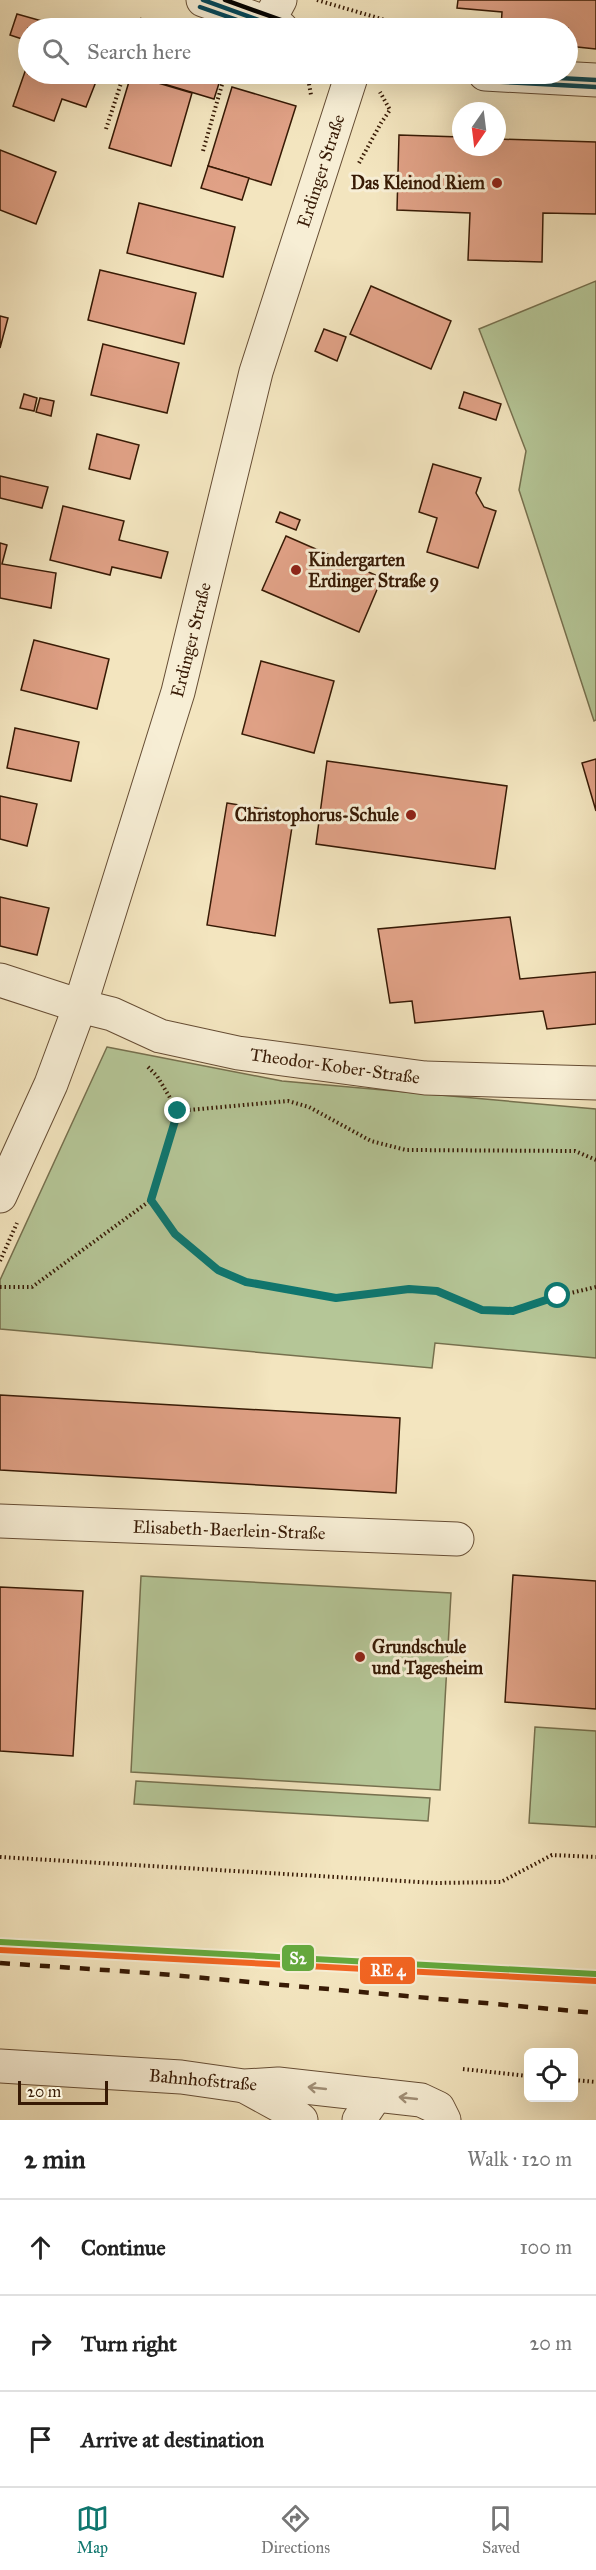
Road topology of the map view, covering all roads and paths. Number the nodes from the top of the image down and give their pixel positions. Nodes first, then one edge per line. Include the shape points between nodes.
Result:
1 (203, 0) edge
2 (317, 0) edge
3 (276, 17) edge
4 (378, 18) edge
5 (578, 79) edge
6 (596, 80) edge
7 (121, 84) edge
8 (222, 84) edge
9 (349, 84) edge
10 (106, 129) dead end
11 (203, 151) dead end
12 (0, 980) edge
13 (80, 1006) junction
14 (141, 1060) dead end
15 (596, 1083) edge
16 (178, 1111) junction
17 (596, 1160) edge
18 (0, 1196) edge
19 (151, 1200) junction
20 (0, 1287) edge
21 (596, 1287) edge
22 (0, 1521) edge
23 (457, 1539) dead end
24 (0, 1857) edge
25 (596, 1857) edge
26 (0, 2066) edge
27 (464, 2069) dead end
28 (524, 2076) edge
29 (578, 2080) edge
30 (596, 2082) edge
31 (244, 2086) junction
32 (367, 2107) edge
33 (441, 2114) edge
34 (301, 2120) edge

1 - 3 street
2 - 4 path
5 - 6 street
7 - 10 path
8 - 11 path
9 - 13 street, Erdinger Straße via 256,372 178,692
12 - 13 street, Theodor-Kober-Straße
13 - 15 street, Theodor-Kober-Straße via 112,1014 160,1036 238,1053 425,1078
13 - 18 street, Erdinger Straße via 51,1084
14 - 16 path via 157,1076
16 - 17 path via 288,1101 309,1107 371,1141 406,1150 575,1150
16 - 19 path
19 - 20 path via 32,1287
19 - 21 path via 175,1234 218,1270 246,1282 336,1298 409,1289 437,1291 482,1310 513,1311
22 - 23 street, Elisabeth-Baerlein-Straße
24 - 25 path via 436,1883 501,1882 552,1856
26 - 31 street, Bahnhofstraße via 181,2077
27 - 28 path
29 - 30 path
32 -> 31 street, Bahnhofstraße via 278,2084
31 - 34 street
33 -> 32 street, Bahnhofstraße via 421,2100

